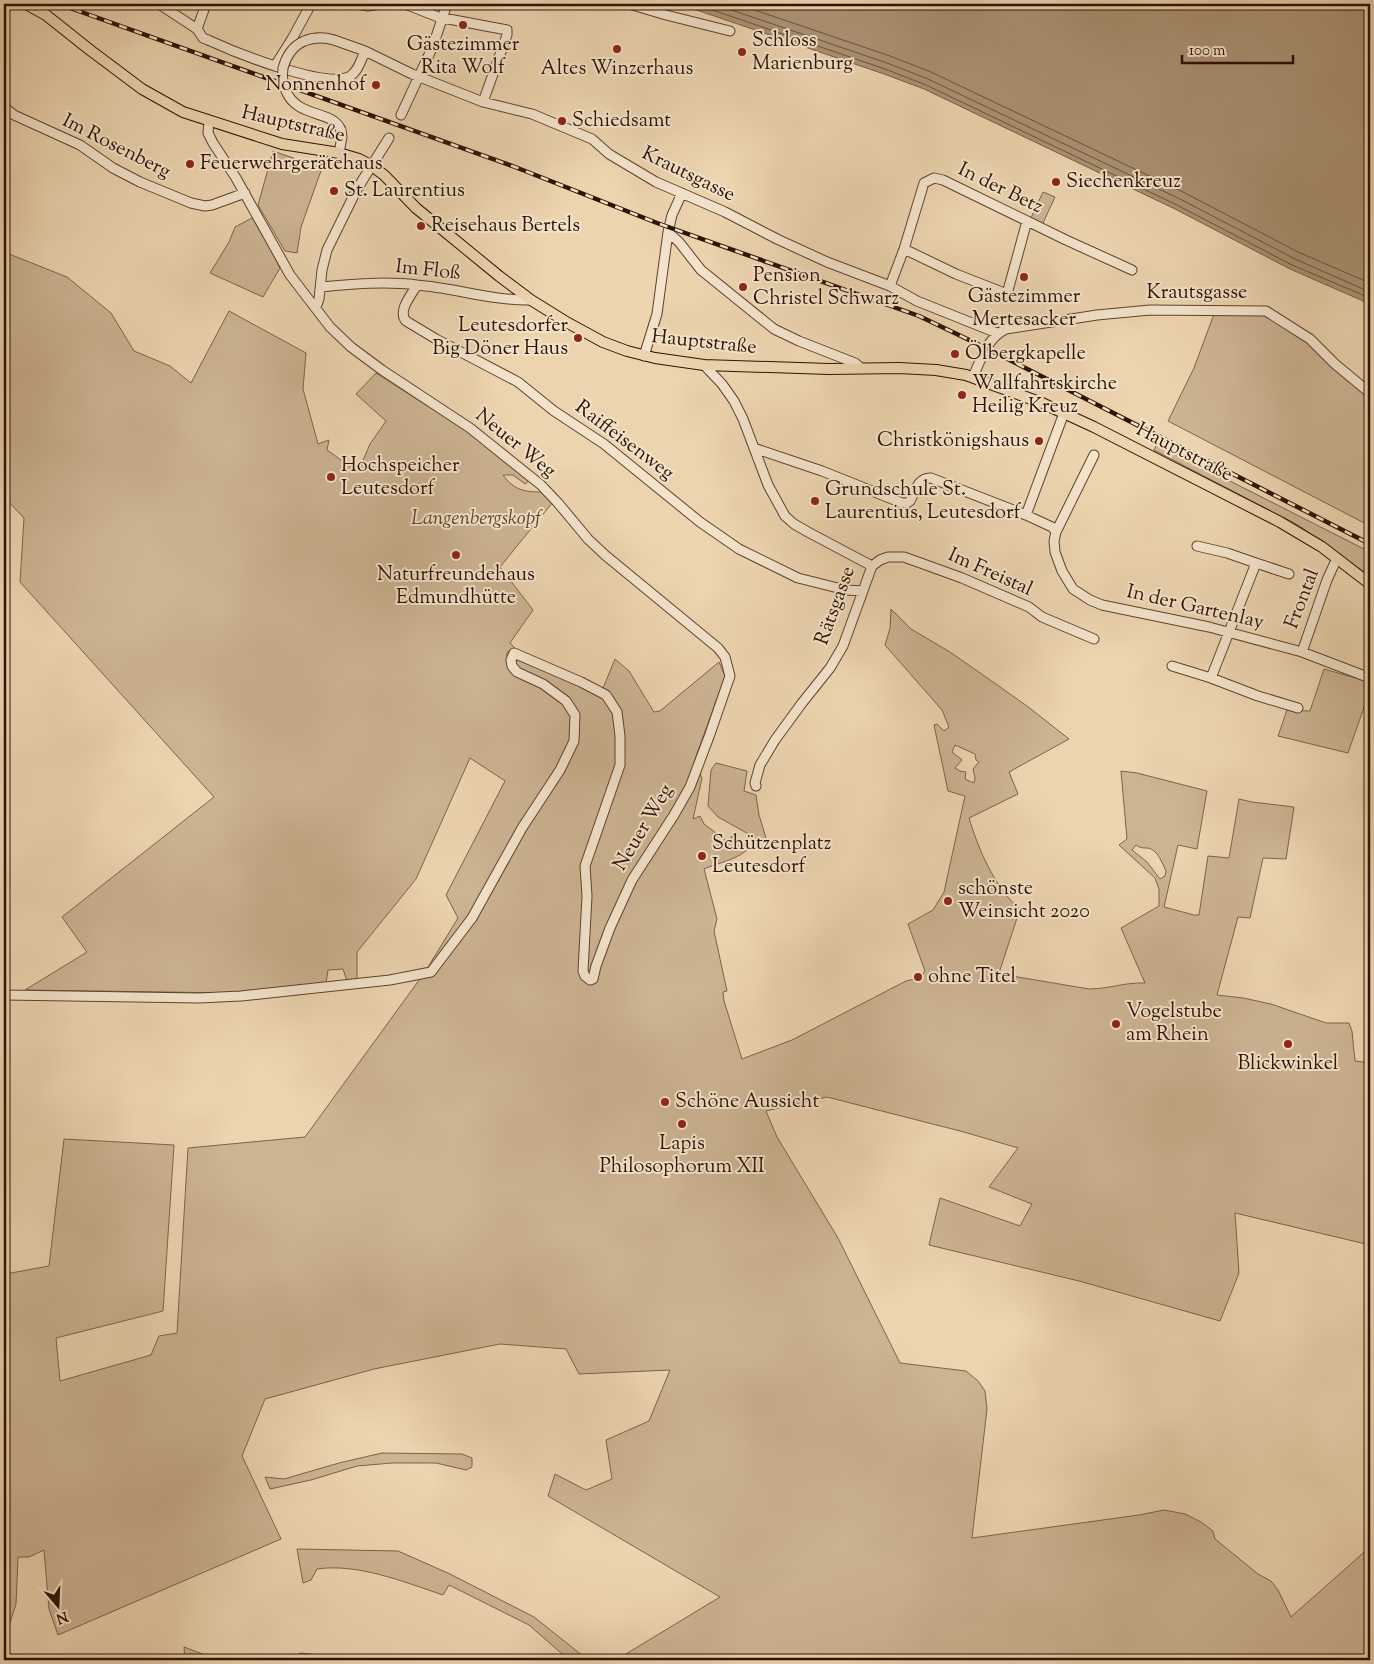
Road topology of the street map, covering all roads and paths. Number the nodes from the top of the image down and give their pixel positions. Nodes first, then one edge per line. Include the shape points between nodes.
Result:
1 (26, 4) edge
2 (159, 4) edge
3 (206, 4) edge
4 (311, 4) edge
5 (358, 4) edge
6 (380, 4) edge
7 (405, 4) edge
8 (447, 4) edge
9 (629, 4) edge
10 (443, 17) junction
11 (197, 29) junction
12 (730, 31) dead end
13 (365, 51) junction
14 (275, 66) junction
15 (419, 77) junction
16 (483, 102) junction
17 (4, 107) edge
18 (401, 115) dead end
19 (209, 122) junction
20 (389, 138) dead end
21 (339, 153) junction
22 (372, 166) junction
23 (245, 193) junction
24 (682, 193) junction
25 (1027, 221) junction
26 (668, 232) junction
27 (904, 249) junction
28 (1132, 270) dead end
29 (417, 285) junction
30 (890, 286) junction
31 (321, 287) junction
32 (531, 300) junction
33 (316, 307) junction
34 (997, 333) junction
35 (644, 356) junction
36 (704, 365) junction
37 (861, 368) junction
38 (973, 377) junction
39 (1370, 394) edge
40 (1064, 413) junction
41 (754, 448) junction
42 (1094, 455) dead end
43 (1026, 515) junction
44 (1056, 532) junction
45 (1197, 546) dead end
46 (1337, 558) junction
47 (1256, 563) junction
48 (872, 566) junction
49 (1288, 574) dead end
50 (1370, 584) edge
51 (863, 591) junction
52 (1229, 632) junction
53 (1094, 639) dead end
54 (1302, 652) junction
55 (1172, 666) dead end
56 (1211, 678) junction
57 (1370, 678) edge
58 (1298, 708) dead end
59 (756, 786) dead end
60 (4, 995) edge

1 - 19 main road, Hauptstraße via 46,15 149,93
2 - 11 street
3 - 11 street
4 - 14 street
5 - 6 street
7 - 10 street
8 - 10 street
9 - 12 street
10 - 15 street
10 - 16 street via 507,30
11 - 14 street via 203,38
13 - 14 street via 357,70 341,79 330,80
13 - 15 street, Krautsgasse
13 - 21 street, Krautsgasse, bridge via 334,40 316,38 298,45 286,59 282,78 288,95 306,111 338,124 342,137
15 - 16 street, Krautsgasse
15 - 18 street
16 - 24 street, Krautsgasse via 532,114 592,139 620,161
17 - 23 street, Im Rosenberg via 14,115 80,145 112,168 191,203 212,205
19 - 21 main road, Hauptstraße via 282,144
19 - 23 street, Neuer Weg via 208,133 213,143
20 - 22 street
21 - 22 main road, Hauptstraße
22 - 31 street via 327,250
22 - 32 main road, Hauptstraße via 450,237
23 - 33 street, Neuer Weg via 290,275
24 - 26 street
24 - 30 street, Krautsgasse via 819,258
25 - 27 street, In der Betz via 934,178 924,183
25 - 27 street via 1007,294
25 - 28 street, In der Betz
26 - 35 street via 657,314
26 - 37 street via 701,270 774,329
27 - 30 street, In der Betz
29 - 31 street, Im Floß
29 - 32 street, Im Floß
29 - 51 street, Raiffeisenweg via 402,312 406,321 518,382 604,444 739,550 798,578
30 - 34 street, Krautsgasse via 917,301
31 - 33 street
32 - 35 main road, Hauptstraße via 586,333
33 - 60 street, Neuer Weg via 330,327 351,347 470,428 540,485 605,555 714,644 725,657 730,676 690,787 632,880 590,980 582,971 587,896 585,866 620,765 617,712 606,695 514,653 511,660 517,672 566,700 575,715 574,741 472,918 431,972 390,980 242,996
34 - 38 street
34 - 39 street, Krautsgasse via 1049,321 1150,310 1266,311 1310,339
35 - 36 main road, Hauptstraße
36 - 37 main road, Hauptstraße
36 - 41 street, Rätsgasse via 734,402
37 - 38 main road, Hauptstraße via 936,370
38 - 40 main road, Hauptstraße
40 - 43 street
40 - 46 main road, Hauptstraße via 1280,522
41 - 43 street via 896,502 910,501 922,480 931,478
41 - 48 street, Rätsgasse via 768,485 785,516
42 - 44 street
43 - 44 street
44 - 52 street, In der Gartenlay via 1057,561 1074,589 1083,597 1102,605
45 - 47 street
46 - 50 main road, Hauptstraße
46 - 54 street, Frontal
47 - 49 street
47 - 52 street
48 - 51 street, Rätsgasse
48 - 53 street, Im Freistal via 888,557 904,557 1030,607 1042,616
51 - 59 street, Rätsgasse via 844,646 760,764
52 - 54 street, In der Gartenlay
52 - 56 street
54 - 57 street, In der Gartenlay
55 - 56 street
56 - 58 street

